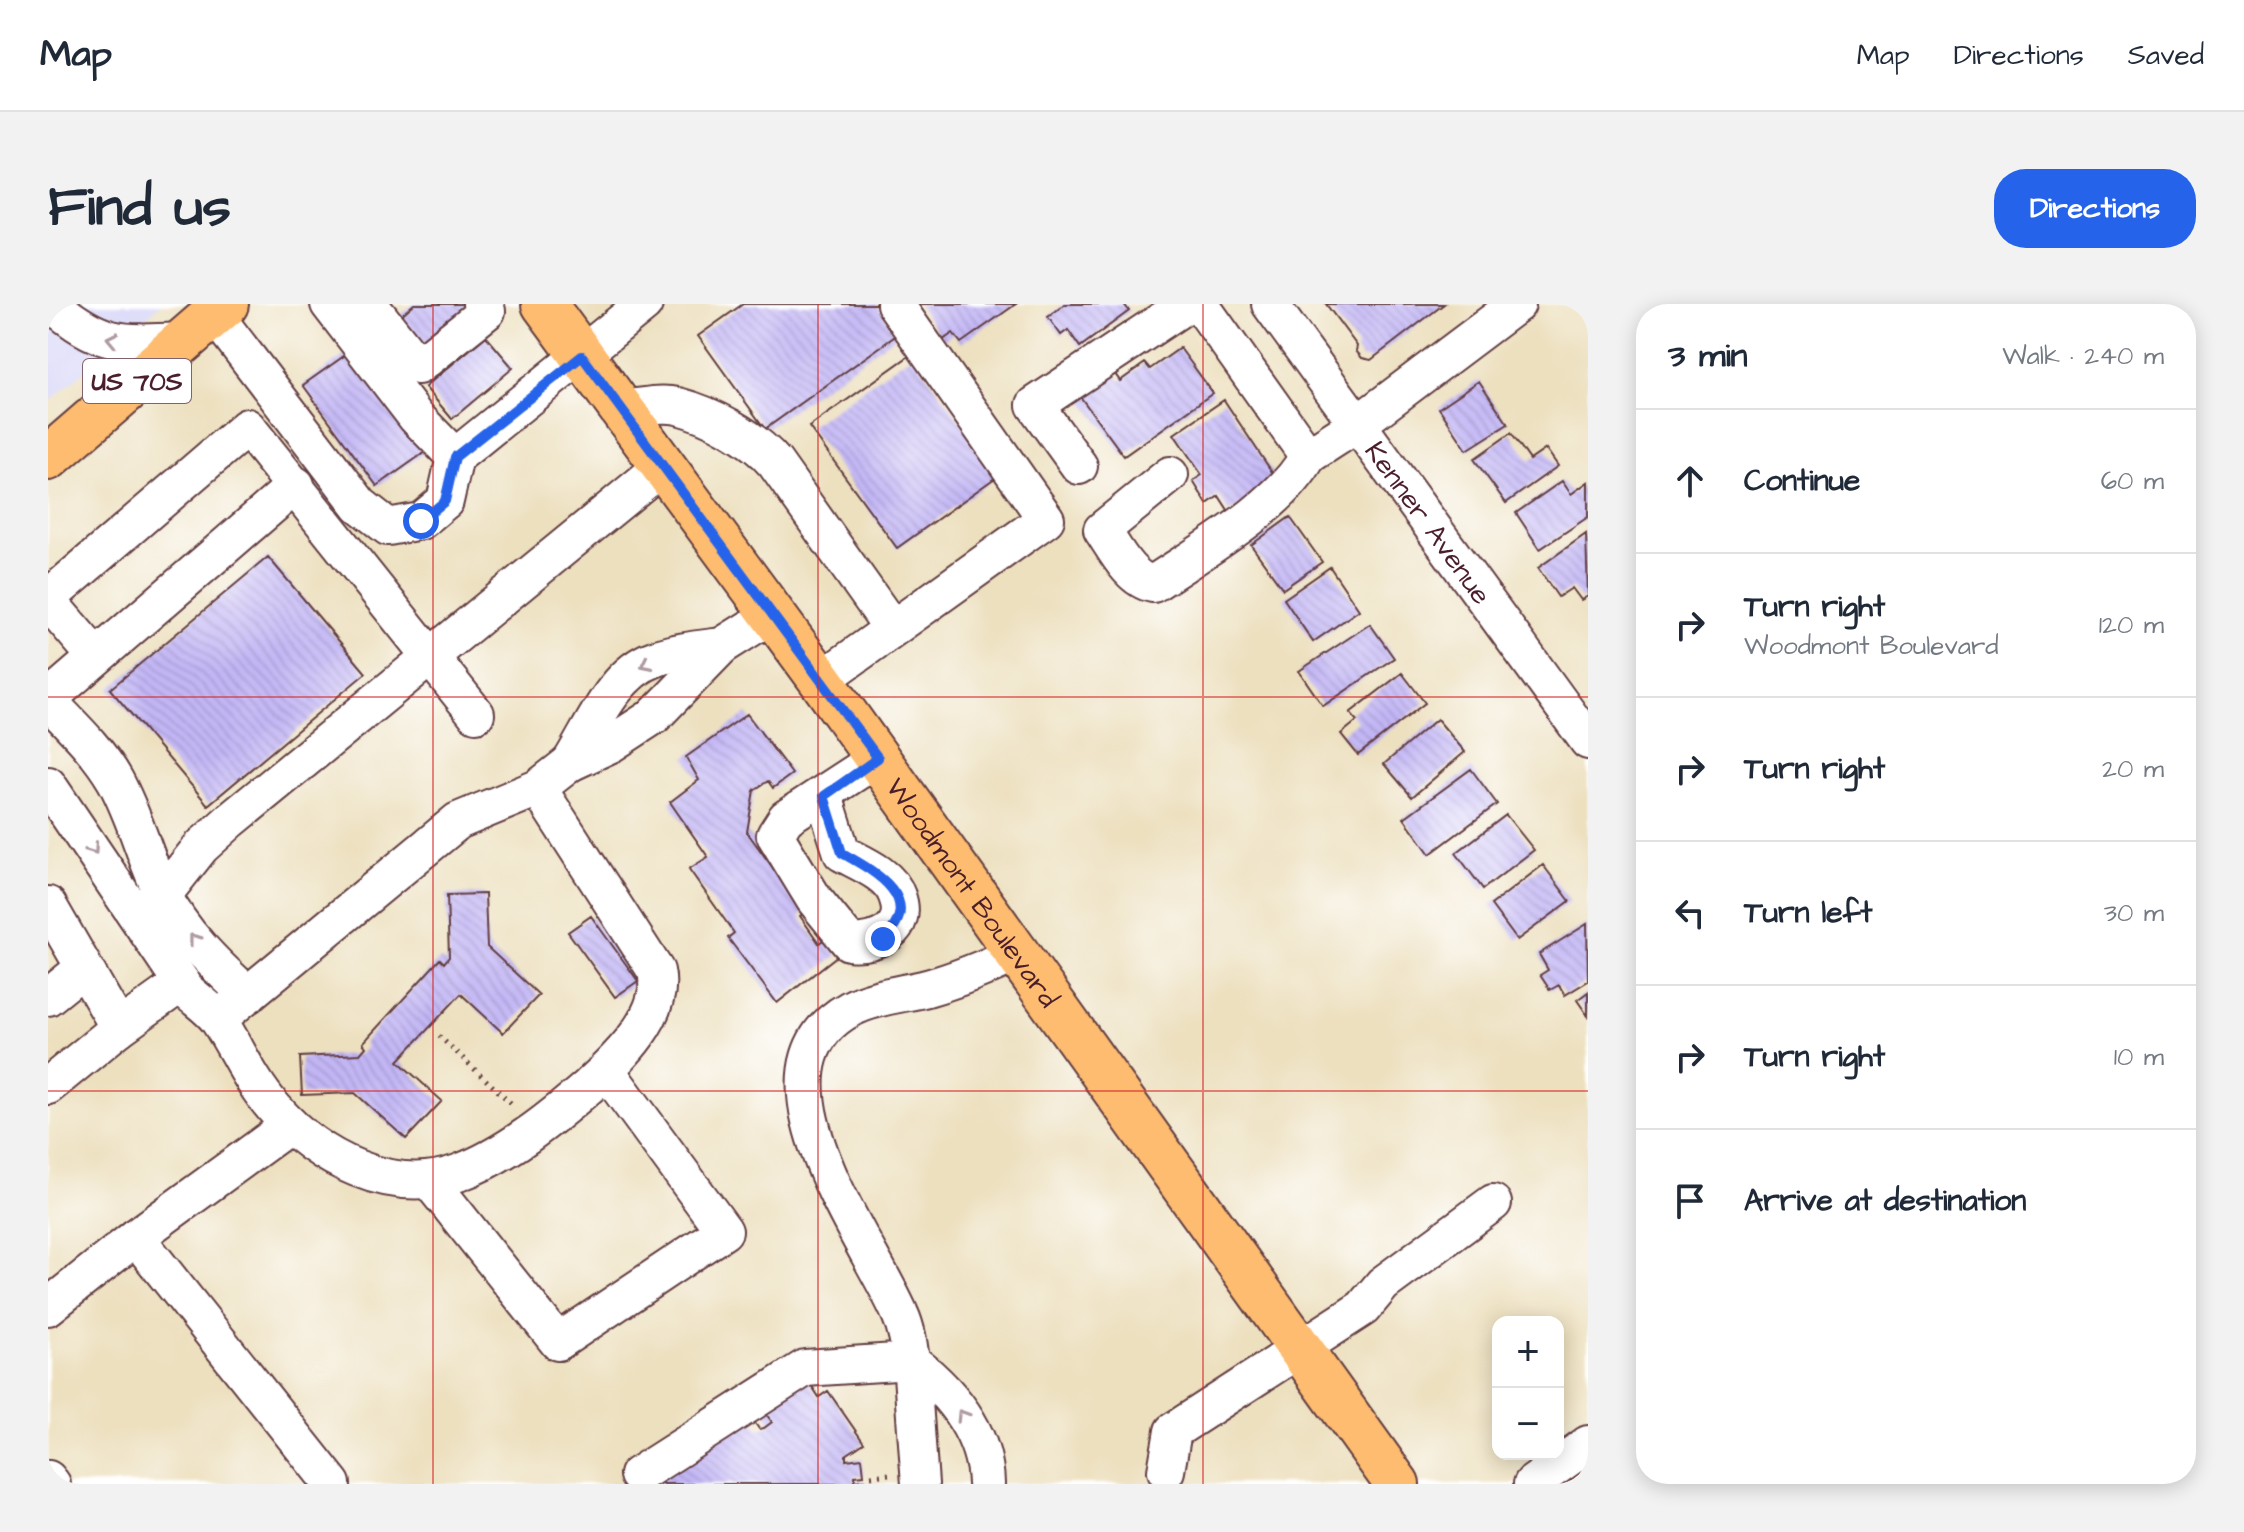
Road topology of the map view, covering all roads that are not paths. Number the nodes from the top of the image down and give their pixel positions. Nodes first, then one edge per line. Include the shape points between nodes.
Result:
1 (52, 304) edge
2 (329, 304) edge
3 (369, 304) edge
4 (481, 304) edge
5 (544, 304) edge
6 (644, 304) edge
7 (895, 304) edge
8 (1187, 304) edge
9 (1200, 304) edge
10 (1270, 304) edge
11 (1517, 304) edge
12 (208, 320) edge
13 (582, 356) junction
14 (621, 409) junction
15 (1359, 423) junction
16 (1308, 456) junction
17 (455, 457) junction
18 (48, 458) edge
19 (663, 466) junction
20 (1079, 466) dead end
21 (1170, 475) dead end
22 (296, 485) junction
23 (48, 600) edge
24 (773, 614) junction
25 (892, 628) junction
26 (722, 646) junction
27 (96, 657) junction
28 (433, 658) junction
29 (821, 680) junction
30 (48, 700) edge
31 (476, 714) dead end
32 (1588, 741) edge
33 (878, 758) junction
34 (570, 763) junction
35 (48, 785) edge
36 (538, 788) junction
37 (824, 796) dead end
38 (148, 903) junction
39 (48, 905) edge
40 (1018, 953) junction
41 (84, 968) junction
42 (182, 983) junction
43 (248, 995) junction
44 (48, 997) edge
45 (218, 1019) junction
46 (119, 1028) junction
47 (606, 1070) junction
48 (48, 1086) edge
49 (290, 1125) junction
50 (429, 1180) junction
51 (1493, 1203) dead end
52 (136, 1237) junction
53 (48, 1307) edge
54 (1301, 1350) junction
55 (911, 1361) junction
56 (1588, 1444) edge
57 (1166, 1471) dead end
58 (638, 1475) dead end
59 (48, 1479) edge
60 (52, 1484) edge
61 (332, 1484) edge
62 (920, 1484) edge
63 (986, 1484) edge
64 (1397, 1484) edge
65 (1532, 1484) edge

12 -> 1 street via 107,339 80,327
2 - 17 street via 416,417
3 - 4 street via 418,366 487,311
5 - 13 main road, Woodmont Boulevard
6 - 13 street
7 - 25 street via 1046,519
8 - 20 street via 1035,405
9 - 16 street
10 - 15 street, Kenner Avenue
11 - 15 street
12 - 17 street via 376,520 388,527 421,521 445,501
12 - 18 main road, US 70S
13 - 14 main road, Woodmont Boulevard
13 - 17 street
14 - 19 main road, Woodmont Boulevard
14 - 25 street via 679,406 754,442 775,463
15 - 16 street
15 - 32 street, Kenner Avenue
16 - 21 street via 1298,476 1231,531 1153,584 1133,573 1102,530
19 - 24 main road, Woodmont Boulevard
19 - 28 street
22 - 23 street via 247,427
22 - 27 street
22 - 28 street
23 - 27 street
24 - 26 street
24 - 29 main road, Woodmont Boulevard
25 - 29 street
26 - 34 street via 654,716
26 -> 34 street via 654,659 633,670
27 - 30 street
28 - 31 street
28 - 38 street via 212,836
29 - 33 main road, Woodmont Boulevard
30 - 38 street via 115,780
33 - 37 street
33 - 40 main road, Woodmont Boulevard
34 - 36 street
35 -> 38 street
36 - 43 street via 458,821
36 - 47 street via 656,971 660,986 635,1035
38 - 42 street
43 -> 38 street
39 - 41 street
40 - 54 main road, Woodmont Boulevard
40 - 55 street via 957,979 850,1009 818,1042 807,1074 822,1163 901,1316
41 - 44 street
41 - 46 street
42 - 45 street
42 - 46 street
43 - 45 street
45 - 49 street via 245,1072
46 - 48 street
47 - 50 street via 481,1163
47 - 50 street via 724,1231 558,1342
49 - 50 street via 342,1163 366,1172
49 - 52 street
51 - 54 street via 1383,1284 1363,1308
52 - 53 street
52 - 61 street
54 - 57 street via 1173,1431
54 - 64 main road, Woodmont Boulevard
55 - 58 street via 805,1368
55 - 62 street
63 -> 55 street via 980,1443 945,1388
56 - 65 street
59 - 60 street

